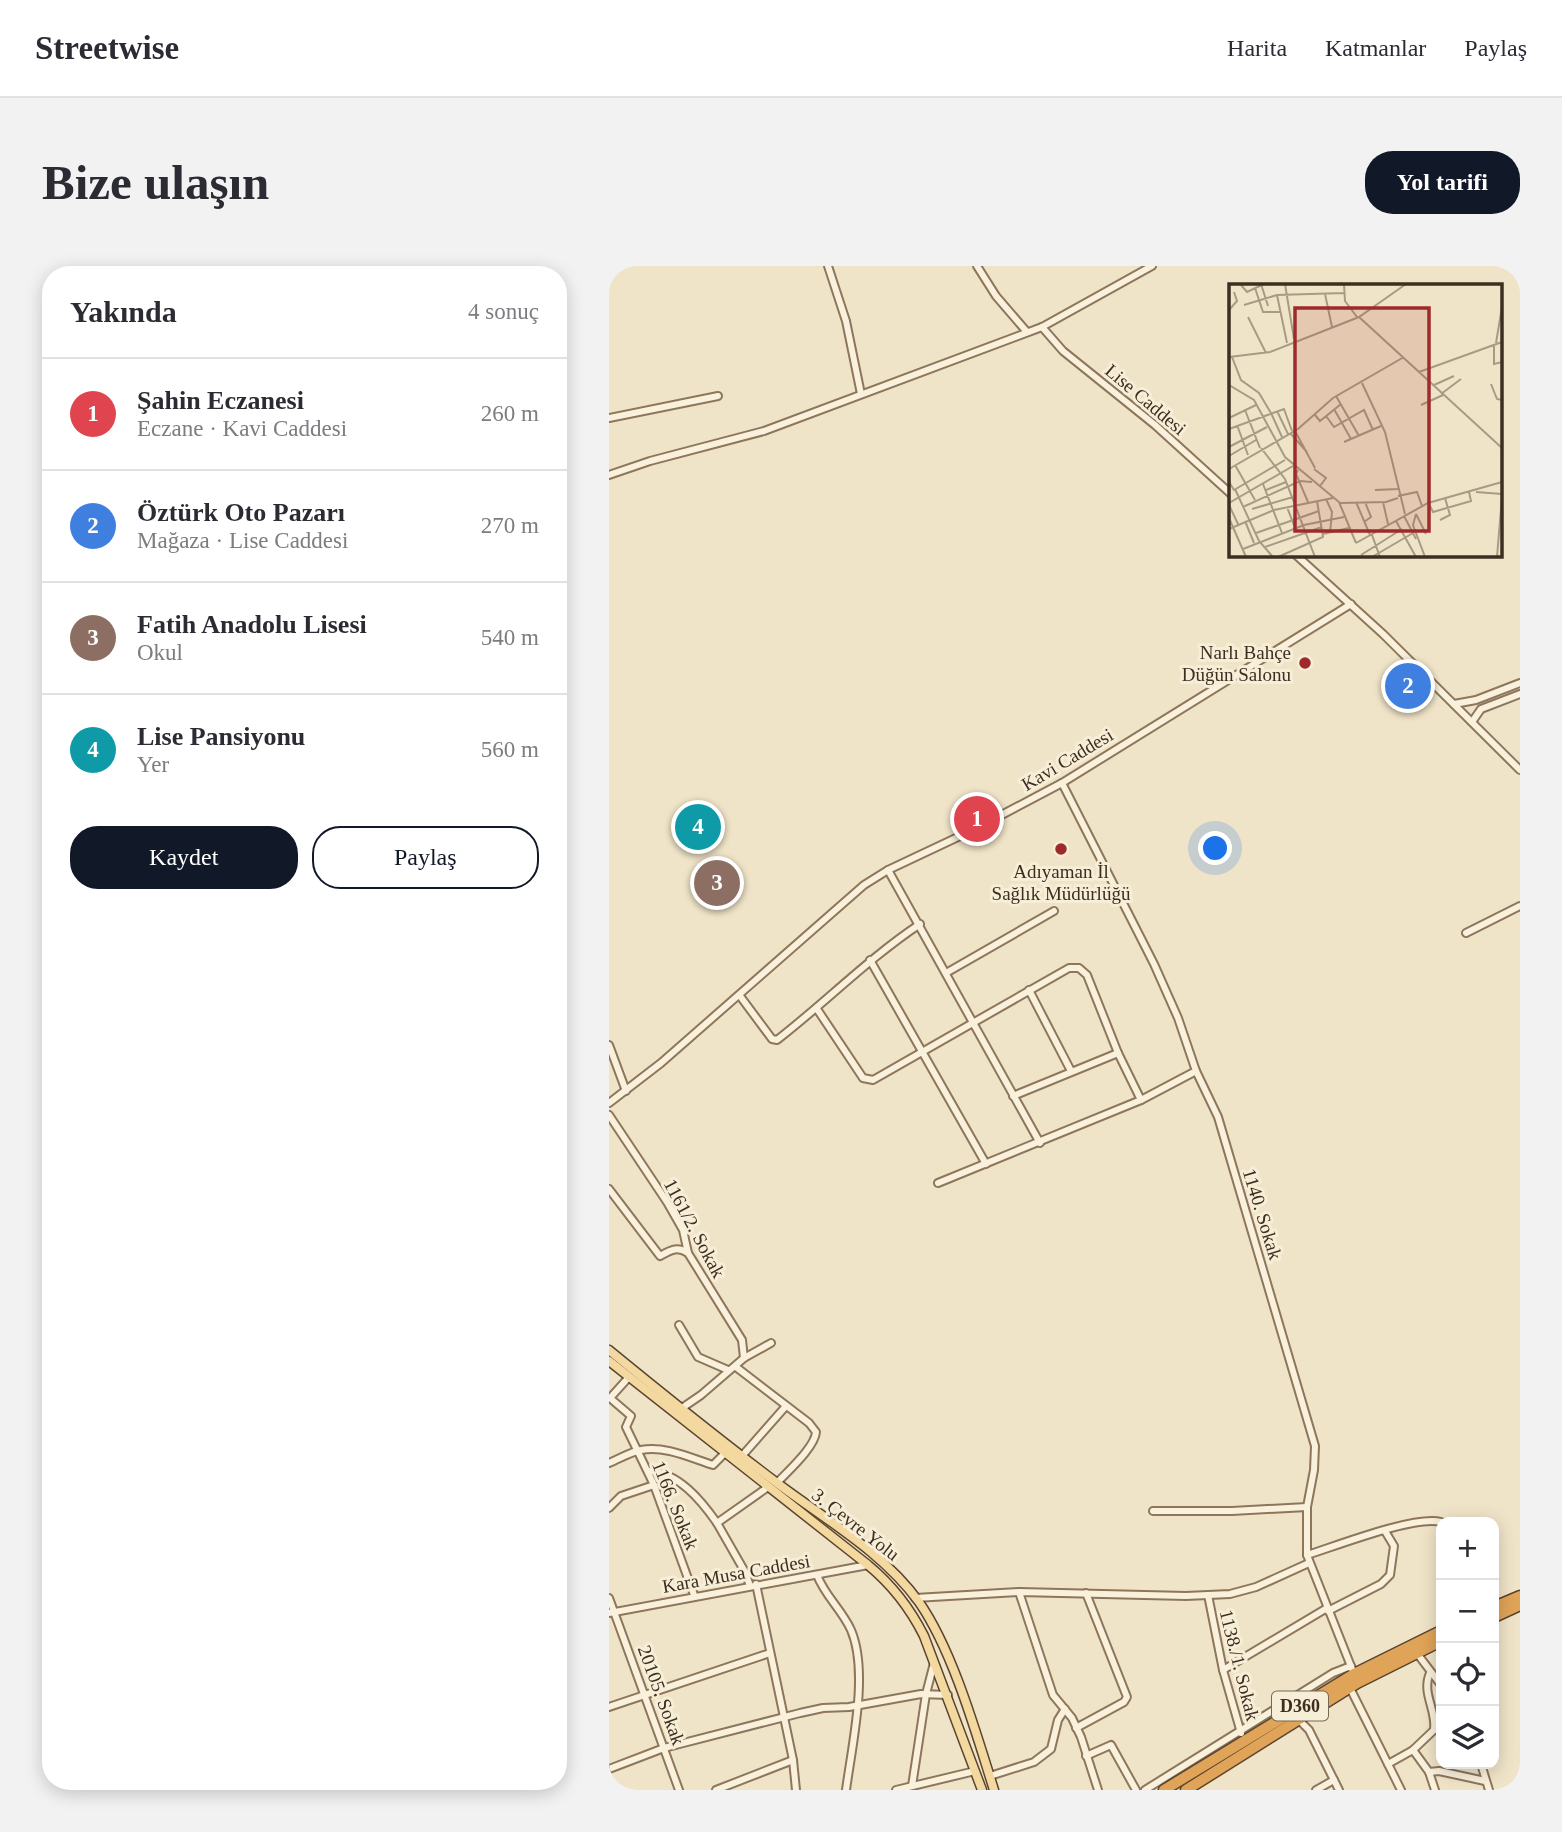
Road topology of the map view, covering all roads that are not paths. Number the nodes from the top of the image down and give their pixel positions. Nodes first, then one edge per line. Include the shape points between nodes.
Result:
1 (828, 266) edge
2 (977, 266) edge
3 (1152, 266) edge
4 (1042, 327) junction
5 (1027, 332) junction
6 (861, 394) junction
7 (719, 396) dead end
8 (609, 418) edge
9 (609, 475) edge
10 (1229, 492) edge
11 (1297, 556) edge
12 (1351, 604) junction
13 (1520, 683) edge
14 (1520, 694) edge
15 (1454, 704) junction
16 (1472, 722) junction
17 (1520, 770) edge
18 (1062, 783) junction
19 (888, 870) junction
20 (1520, 906) edge
21 (1054, 911) dead end
22 (920, 924) junction
23 (1466, 933) dead end
24 (870, 960) junction
25 (946, 973) junction
26 (1029, 990) junction
27 (740, 996) junction
28 (817, 1009) junction
29 (973, 1023) junction
30 (609, 1045) edge
31 (922, 1052) junction
32 (1118, 1053) junction
33 (1196, 1071) junction
34 (1071, 1072) junction
35 (626, 1091) junction
36 (1013, 1096) junction
37 (1140, 1100) junction
38 (609, 1102) edge
39 (609, 1115) edge
40 (1040, 1143) junction
41 (986, 1164) junction
42 (938, 1183) dead end
43 (609, 1189) edge
44 (688, 1254) junction
45 (679, 1325) dead end
46 (771, 1343) dead end
47 (609, 1350) edge
48 (744, 1358) junction
49 (609, 1361) edge
50 (736, 1367) junction
51 (728, 1370) junction
52 (629, 1377) junction
53 (786, 1406) junction
54 (682, 1408) junction
55 (637, 1450) junction
56 (725, 1453) junction
57 (742, 1456) junction
58 (609, 1463) edge
59 (648, 1471) junction
60 (777, 1483) junction
61 (653, 1485) junction
62 (768, 1488) junction
63 (1307, 1507) junction
64 (609, 1508) edge
65 (1153, 1511) dead end
66 (1436, 1522) edge
67 (717, 1523) junction
68 (1385, 1531) junction
69 (1308, 1559) junction
70 (868, 1565) junction
71 (817, 1575) junction
72 (753, 1585) junction
73 (1019, 1592) junction
74 (1086, 1592) junction
75 (694, 1595) junction
76 (1207, 1595) junction
77 (1520, 1596) edge
78 (609, 1598) edge
79 (915, 1598) junction
80 (1499, 1605) edge
81 (1520, 1605) edge
82 (1328, 1609) junction
83 (612, 1612) edge
84 (1499, 1615) edge
85 (1436, 1633) edge
86 (1436, 1643) edge
87 (1416, 1652) junction
88 (770, 1653) junction
89 (934, 1661) junction
90 (1223, 1670) junction
91 (1352, 1670) junction
92 (1430, 1673) junction
93 (1436, 1680) edge
94 (1350, 1688) junction
95 (926, 1694) junction
96 (645, 1695) junction
97 (948, 1695) junction
98 (609, 1707) edge
99 (856, 1708) junction
100 (1065, 1709) junction
101 (784, 1719) junction
102 (1436, 1719) edge
103 (1299, 1720) junction
104 (1076, 1728) junction
105 (1436, 1728) edge
106 (1243, 1736) junction
107 (664, 1748) junction
108 (1413, 1750) junction
109 (1086, 1756) junction
110 (793, 1760) junction
111 (1388, 1764) junction
112 (609, 1769) edge
113 (1482, 1769) edge
114 (973, 1772) junction
115 (1429, 1772) junction
116 (990, 1776) junction
117 (1334, 1780) junction
118 (1485, 1781) junction
119 (912, 1786) junction
120 (679, 1790) edge
121 (716, 1790) edge
122 (796, 1790) edge
123 (846, 1790) edge
124 (896, 1790) edge
125 (982, 1790) edge
126 (994, 1790) edge
127 (1098, 1790) edge
128 (1136, 1790) edge
129 (1145, 1790) edge
130 (1164, 1790) edge
131 (1186, 1790) edge
132 (1317, 1790) edge
133 (1339, 1790) edge
134 (1401, 1790) edge
135 (1435, 1790) edge
136 (1489, 1790) edge

1 - 6 street via 846,321
2 - 5 street
3 - 4 street
4 - 5 street
4 - 10 street, Lise Caddesi via 1057,346
5 - 6 street
6 - 9 street via 764,431
7 - 8 street
11 - 12 street
12 - 15 street
12 - 18 street, Kavi Caddesi
13 - 15 street
14 - 16 street via 1481,709
15 - 16 street
16 - 17 street
18 - 19 street, Kavi Caddesi
18 - 33 street, 1140. Sokak via 1154,964
19 - 22 street
19 - 27 street, Kavi Caddesi via 856,891
20 - 23 street
21 - 25 street
22 - 24 street
22 - 25 street
24 - 28 street
24 - 31 street
25 - 29 street
26 - 29 street
26 - 32 street via 1069,968 1081,969
26 - 34 street
27 - 28 street via 772,1040
27 - 35 street, Kavi Caddesi
28 - 31 street via 866,1080 876,1079
29 - 31 street
29 - 36 street
30 - 35 street
31 - 41 street
32 - 34 street
32 - 37 street
33 - 37 street
33 - 63 street, 1140. Sokak via 1218,1117 1315,1446
34 - 36 street
35 - 38 street, Kavi Caddesi
36 - 40 street
37 - 40 street
39 - 44 street, 1161/2. Sokak via 683,1230
40 - 41 street
41 - 42 street
43 - 44 street via 660,1256 674,1248
44 - 48 street, 1161/2. Sokak via 742,1340
45 - 51 street via 698,1357
46 - 48 street
47 - 54 main road, 3. Çevre Yolu
48 - 50 street
49 - 52 main road, 3. Çevre Yolu
50 - 51 street
50 - 53 street
51 - 54 street
52 - 55 street, 1166. Sokak via 610,1398 631,1416 626,1427
52 - 56 main road, 3. Çevre Yolu
53 - 57 street
53 - 60 street via 809,1423 816,1437
54 - 57 main road, 3. Çevre Yolu
55 - 56 street via 671,1452 713,1465
55 - 58 street
55 - 59 street, 1166. Sokak
56 - 62 main road, 3. Çevre Yolu
57 - 60 main road, 3. Çevre Yolu
59 - 61 street, 1166. Sokak
59 - 67 street via 670,1476 702,1501
60 - 79 main road, 3. Çevre Yolu via 875,1555
61 - 64 street via 621,1496
61 - 75 street, 1166. Sokak
62 - 67 street
62 - 70 main road, 3. Çevre Yolu
63 - 65 street
63 - 69 street, 1140. Sokak
66 - 68 street
67 - 72 street
68 - 69 street
68 - 82 street via 1394,1546 1390,1576
69 - 76 street via 1244,1592
69 - 82 street, 1140. Sokak
70 - 71 street, Kara Musa Caddesi
70 - 89 main road, 3. Çevre Yolu via 911,1614
71 - 72 street, Kara Musa Caddesi
71 - 99 street via 851,1630 856,1647
72 - 75 street, Kara Musa Caddesi
72 - 88 street
73 - 74 street
73 - 79 street
73 - 100 street via 1053,1695
74 - 76 street
74 - 104 street via 1127,1697
75 - 83 street, Kara Musa Caddesi
76 - 90 street, 1138./1. Sokak
77 - 80 highway
78 - 83 street, 20105. Sokak
79 - 116 main road, 3. Çevre Yolu via 941,1640
81 - 84 highway
82 - 90 street
82 - 91 street, 1140. Sokak
83 - 96 street, 20105. Sokak
85 - 91 highway, D360
86 - 87 highway, D360
87 - 92 street
87 - 94 highway, D360
88 - 96 street
88 - 101 street
89 - 95 street
89 - 97 main road, 3. Çevre Yolu
90 - 106 street, 1138./1. Sokak
91 - 106 highway, D360
92 - 93 street
92 - 102 street via 1427,1692
94 - 103 highway, D360
94 - 111 street
95 - 97 street
95 - 99 street
95 - 119 street
96 - 98 street
96 - 107 street, 20105. Sokak
97 - 114 main road, 3. Çevre Yolu
99 - 101 street via 823,1708
99 - 123 street
100 - 104 street
100 - 116 street via 1051,1749 1034,1762
101 - 107 street
101 - 110 street
103 - 117 street via 1309,1730
103 - 131 highway, D360
104 - 109 street
105 - 108 street
106 - 129 street
106 - 130 highway, D360
107 - 112 street
107 - 120 street, 20105. Sokak
108 - 111 street
108 - 115 street
109 - 127 street
109 - 128 street via 1111,1745
110 - 121 street
110 - 122 street
111 - 134 street
113 - 118 street
114 - 119 street
114 - 125 main road, 3. Çevre Yolu
115 - 118 street
115 - 135 street
116 - 126 main road, 3. Çevre Yolu
117 - 132 street
117 - 133 street
118 - 136 street
119 - 124 street

